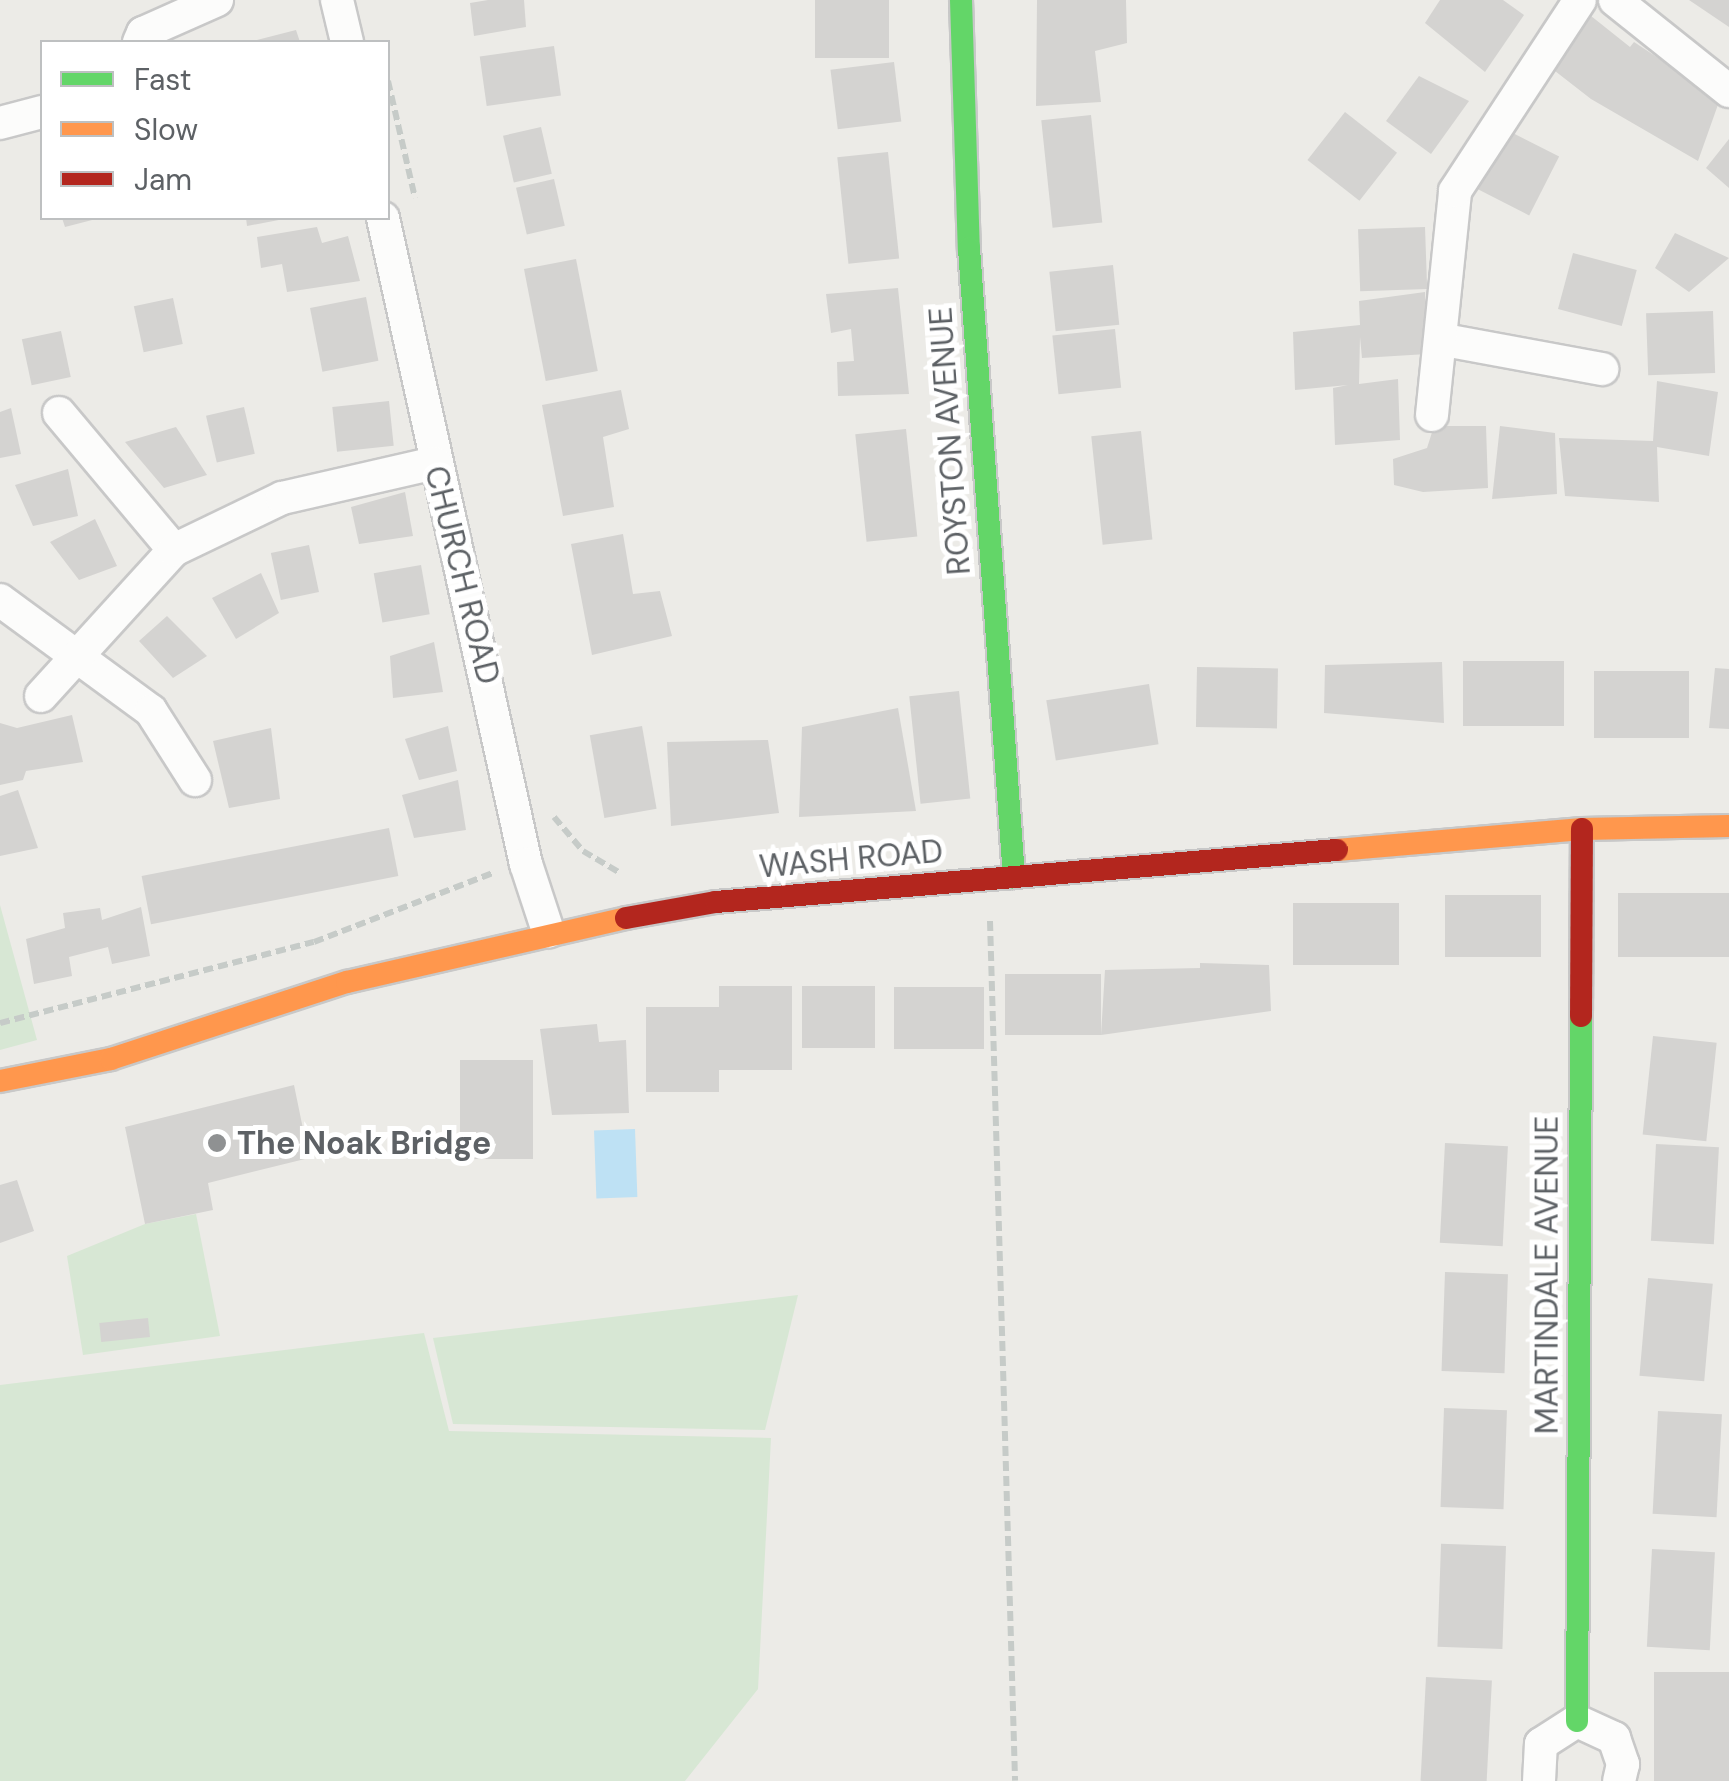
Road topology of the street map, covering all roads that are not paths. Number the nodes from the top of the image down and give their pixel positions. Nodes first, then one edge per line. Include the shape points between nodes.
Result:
1 (217, 0) edge
2 (337, 0) edge
3 (962, 0) edge
4 (1580, 0) edge
5 (1615, 0) edge
6 (140, 40) edge
7 (346, 40) edge
8 (1729, 92) edge
9 (40, 113) edge
10 (0, 123) edge
11 (383, 220) edge
12 (1444, 340) junction
13 (1602, 369) dead end
14 (59, 412) dead end
15 (1432, 414) dead end
16 (435, 463) junction
17 (174, 550) junction
18 (0, 600) edge
19 (78, 659) junction
20 (41, 696) dead end
21 (195, 780) dead end
22 (1729, 826) edge
23 (1582, 829) junction
24 (1014, 877) junction
25 (548, 931) junction
26 (0, 1081) edge
27 (1577, 1721) junction
28 (1540, 1781) edge
29 (1619, 1781) edge

1 - 6 street
2 - 7 street
3 - 24 street, ROYSTON AVENUE via 969,248
4 - 12 street via 1455,191
5 - 8 street
9 - 10 street
11 - 16 street, CHURCH ROAD
12 - 13 street
12 - 15 street
14 - 17 street
16 - 17 street via 282,498
16 - 25 street, CHURCH ROAD via 511,774 526,864
17 - 19 street
18 - 19 street
19 - 20 street
19 - 21 street via 151,711
22 - 23 street, WASH ROAD
23 - 24 street, WASH ROAD
23 - 27 street, MARTINDALE AVENUE
24 - 25 street, WASH ROAD via 716,902
25 - 26 street, WASH ROAD via 347,982 111,1059
27 - 28 street via 1541,1744
27 - 29 street via 1614,1738 1623,1764

